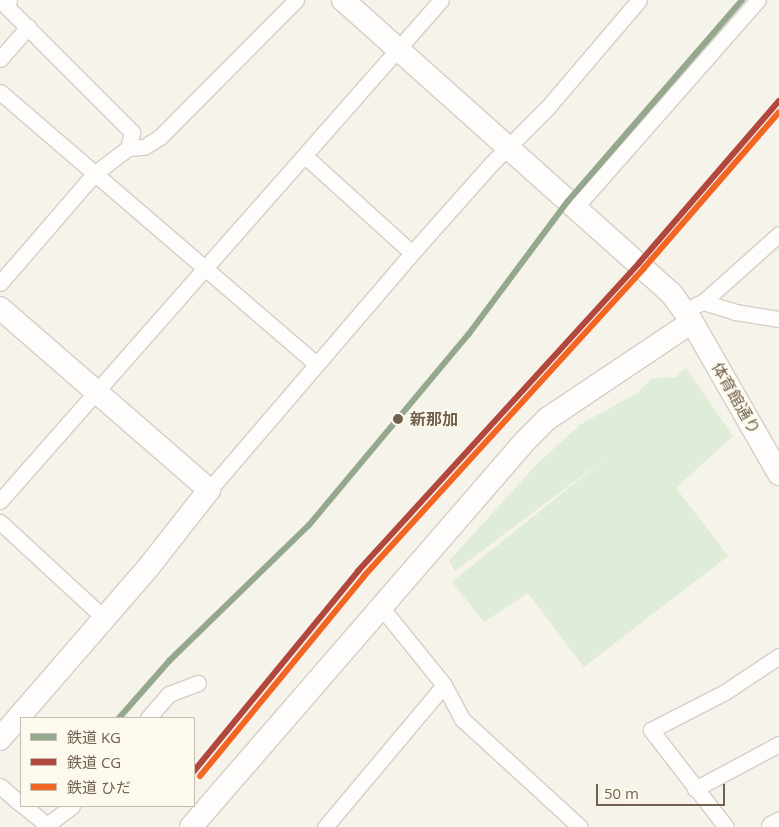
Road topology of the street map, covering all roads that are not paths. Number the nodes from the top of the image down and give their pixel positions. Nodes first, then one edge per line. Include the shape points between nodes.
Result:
1 (9, 0) edge
2 (296, 0) edge
3 (342, 0) edge
4 (441, 0) edge
5 (639, 0) edge
6 (758, 0) edge
7 (28, 28) junction
8 (397, 49) junction
9 (0, 59) edge
10 (0, 92) edge
11 (509, 147) junction
12 (128, 148) junction
13 (305, 156) junction
14 (94, 174) junction
15 (575, 208) junction
16 (779, 234) edge
17 (412, 253) junction
18 (206, 270) junction
19 (0, 283) edge
20 (0, 308) edge
21 (693, 311) junction
22 (779, 319) edge
23 (316, 364) junction
24 (97, 393) junction
25 (779, 474) edge
26 (209, 490) junction
27 (0, 501) edge
28 (0, 522) edge
29 (381, 607) junction
30 (105, 619) junction
31 (779, 656) edge
32 (198, 684) dead end
33 (444, 686) junction
34 (149, 717) edge
35 (0, 739) edge
36 (779, 744) edge
37 (0, 786) edge
38 (695, 788) junction
39 (20, 803) edge
40 (24, 807) edge
41 (71, 807) edge
42 (198, 824) edge
43 (779, 824) edge
44 (325, 827) edge
45 (580, 827) edge
46 (726, 827) edge
47 (773, 827) edge

1 - 7 street via 5,5
2 - 12 street via 160,137 144,147
3 - 8 street, 体育館通り
4 - 8 street
5 - 11 street via 548,107
6 - 15 street
7 - 9 street
7 - 12 street via 132,132
8 - 11 street, 体育館通り
8 - 13 street
10 - 14 street
11 - 15 street, 体育館通り
11 - 17 street
12 - 14 street
13 - 17 street
13 - 18 street
14 - 18 street
14 - 19 street
15 - 21 street, 体育館通り
16 - 21 street
17 - 23 street
18 - 23 street
18 - 24 street
20 - 24 street
21 - 22 street via 735,312
21 - 25 street, 体育館通り
21 - 29 street via 547,419
23 - 26 street
24 - 26 street
24 - 27 street
26 - 30 street
28 - 30 street
29 - 33 street
29 - 42 street
30 - 35 street
31 - 38 street via 724,692 651,730
32 - 34 street via 168,694
33 - 44 street
33 - 45 street via 462,719
36 - 38 street
37 - 39 street
38 - 46 street
40 - 41 street via 47,825
43 - 47 street

